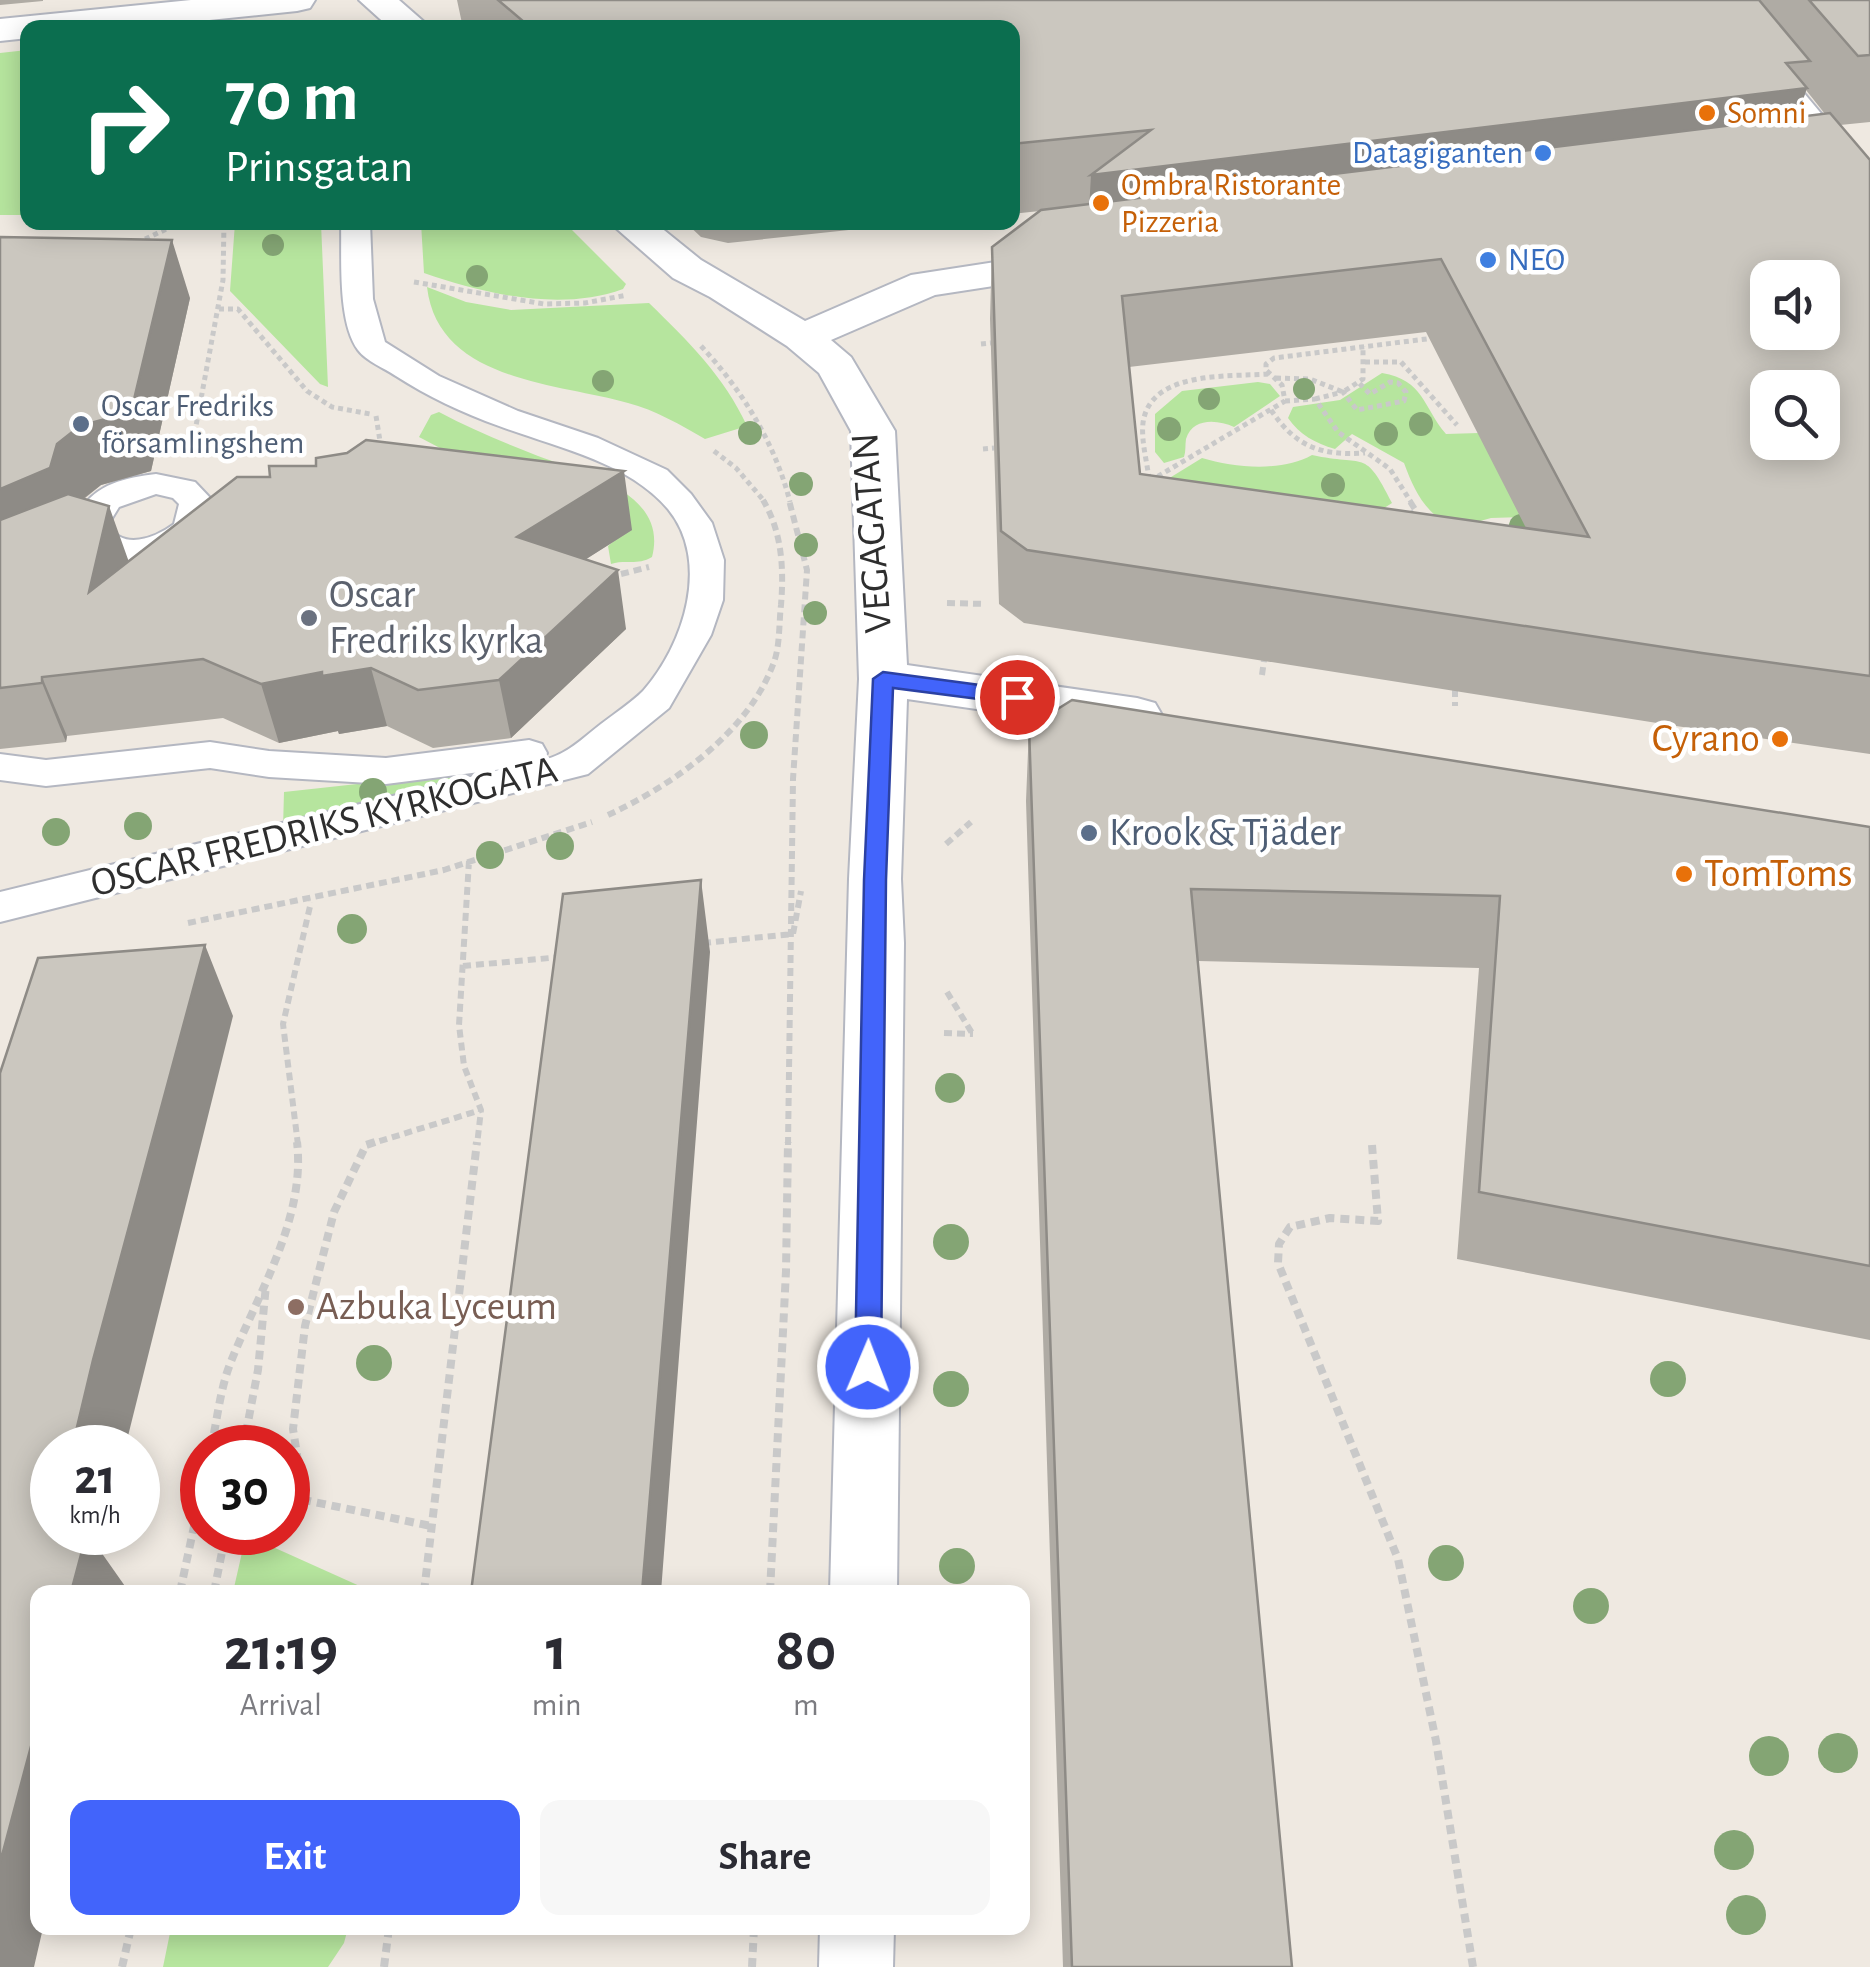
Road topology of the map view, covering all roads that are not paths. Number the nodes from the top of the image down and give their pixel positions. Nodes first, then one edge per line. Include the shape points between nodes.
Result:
1 (297, 0) edge
2 (377, 0) edge
3 (1707, 0) edge
4 (110, 10) edge
5 (55, 20) edge
6 (403, 20) edge
7 (1856, 163) edge
8 (1802, 169) edge
9 (1870, 196) edge
10 (354, 230) edge
11 (638, 230) edge
12 (1112, 257) edge
13 (802, 337) junction
14 (94, 534) junction
15 (62, 548) edge
16 (883, 679) junction
17 (656, 699) junction
18 (1183, 722) edge
19 (0, 767) edge
20 (0, 906) edge
21 (864, 1585) edge
22 (857, 1935) edge
23 (856, 1967) edge

1 - 4 street
2 - 6 street
3 - 7 street via 1813,133
4 - 5 street
7 - 8 street
7 - 9 street
10 - 17 lane, OSCAR FREDRIKS KYRKOGATA via 358,299 371,346 428,383 654,477 695,522 707,560 706,600 694,635
11 - 13 street, VEGAGATAN via 687,270
12 - 13 street via 926,284
13 - 16 street, VEGAGATAN via 836,366 873,431
14 - 14 lane via 107,546 156,548 179,538 198,506 169,485 143,485 116,494 93,517
14 - 15 lane
16 - 18 street
16 - 21 street, VEGAGATAN
17 - 19 lane via 592,736 522,755 386,772 210,755 46,773
17 - 20 lane, OSCAR FREDRIKS KYRKOGATA via 575,765
22 - 23 street

